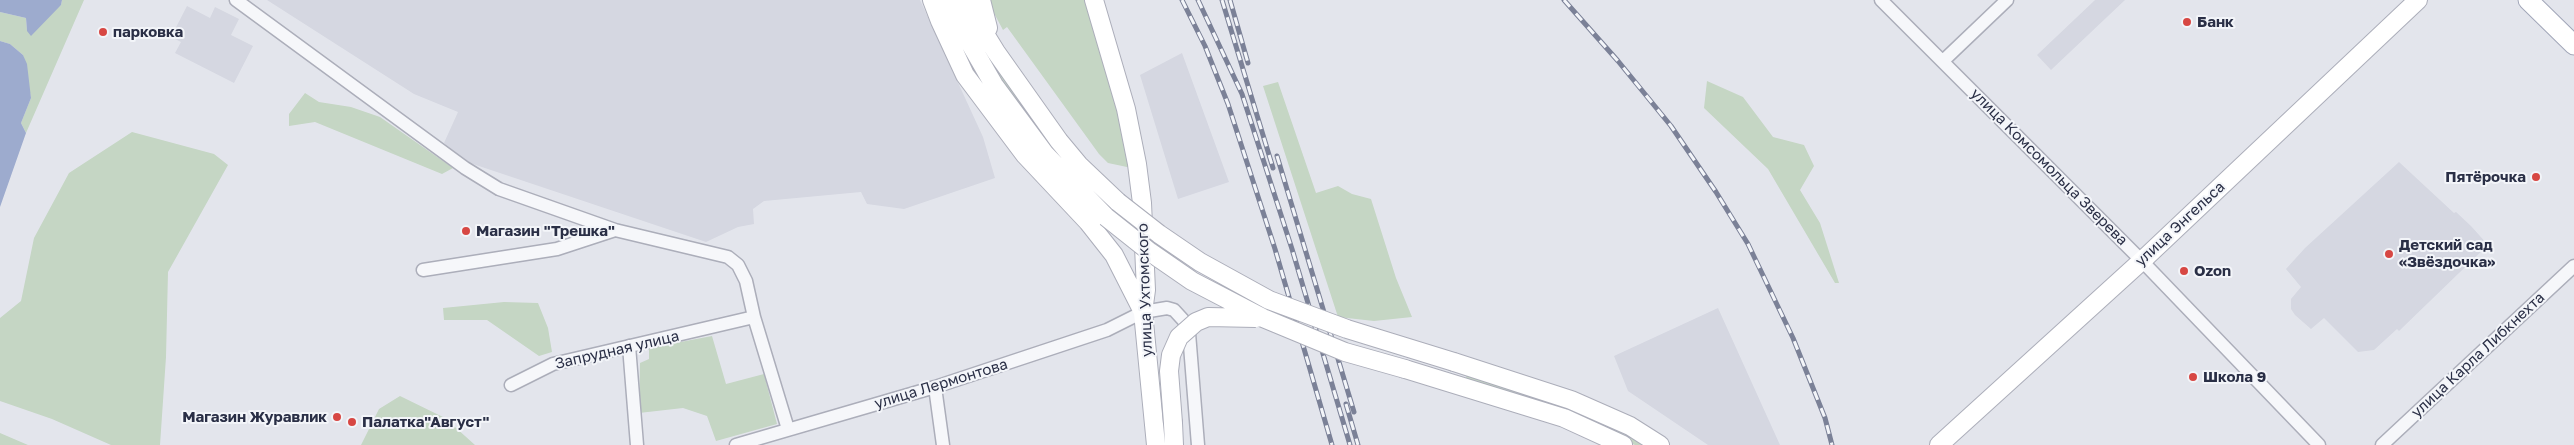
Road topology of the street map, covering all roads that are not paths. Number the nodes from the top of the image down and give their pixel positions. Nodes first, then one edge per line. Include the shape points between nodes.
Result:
1 (236, 0) edge
2 (932, 0) edge
3 (944, 0) edge
4 (964, 0) edge
5 (981, 0) edge
6 (1094, 0) edge
7 (1881, 0) edge
8 (2007, 0) edge
9 (2418, 0) edge
10 (2528, 0) edge
11 (2574, 45) edge
12 (996, 52) junction
13 (1943, 61) junction
14 (615, 230) junction
15 (2142, 261) junction
16 (2574, 266) edge
17 (423, 270) dead end
18 (1143, 312) junction
19 (754, 317) junction
20 (1263, 318) junction
21 (630, 346) junction
22 (511, 385) dead end
23 (935, 387) junction
24 (788, 430) junction
25 (637, 445) edge
26 (736, 445) edge
27 (943, 445) edge
28 (1156, 445) edge
29 (1174, 445) edge
30 (1198, 445) edge
31 (1623, 445) edge
32 (1660, 445) edge
33 (1939, 445) edge
34 (2319, 445) edge
35 (2382, 445) edge

1 - 14 street via 465,168 499,189
2 - 18 main road via 965,75 1025,154 1114,254
3 - 20 main road, bridge via 994,85 1045,154 1106,217 1192,281
4 - 12 main road
5 - 12 main road
6 - 18 main road, улица Ухтомского via 1126,109 1137,164 1146,290
7 - 13 street, улица Комсомольца Зверева
8 - 13 street
9 - 15 main road, улица Энгельса
10 - 11 main road
12 - 32 main road, bridge via 1059,141 1080,165 1118,202 1200,262 1269,300 1347,329 1571,400 1630,426
13 - 15 street, улица Комсомольца Зверева
14 - 17 street via 556,249
14 - 19 street via 728,257 738,265 746,281
15 - 33 main road, улица Энгельса
15 - 34 street, улица Комсомольца Зверева
16 - 35 street, улица Карла Либкнехта
18 - 23 street, улица Лермонтова via 1107,330
18 - 28 main road, улица Ухтомского
18 - 30 street, улица Лермонтова via 1167,308 1174,310 1185,322 1189,333
19 - 21 street, Запрудная улица
19 - 24 street
20 - 29 main road, bridge via 1208,317 1183,332 1171,355 1169,371
20 - 31 main road, bridge via 1345,352 1449,380 1564,418
21 - 22 street, Запрудная улица via 553,364
21 - 25 street
23 - 24 street, улица Лермонтова
23 - 27 street
24 - 26 street, улица Лермонтова

